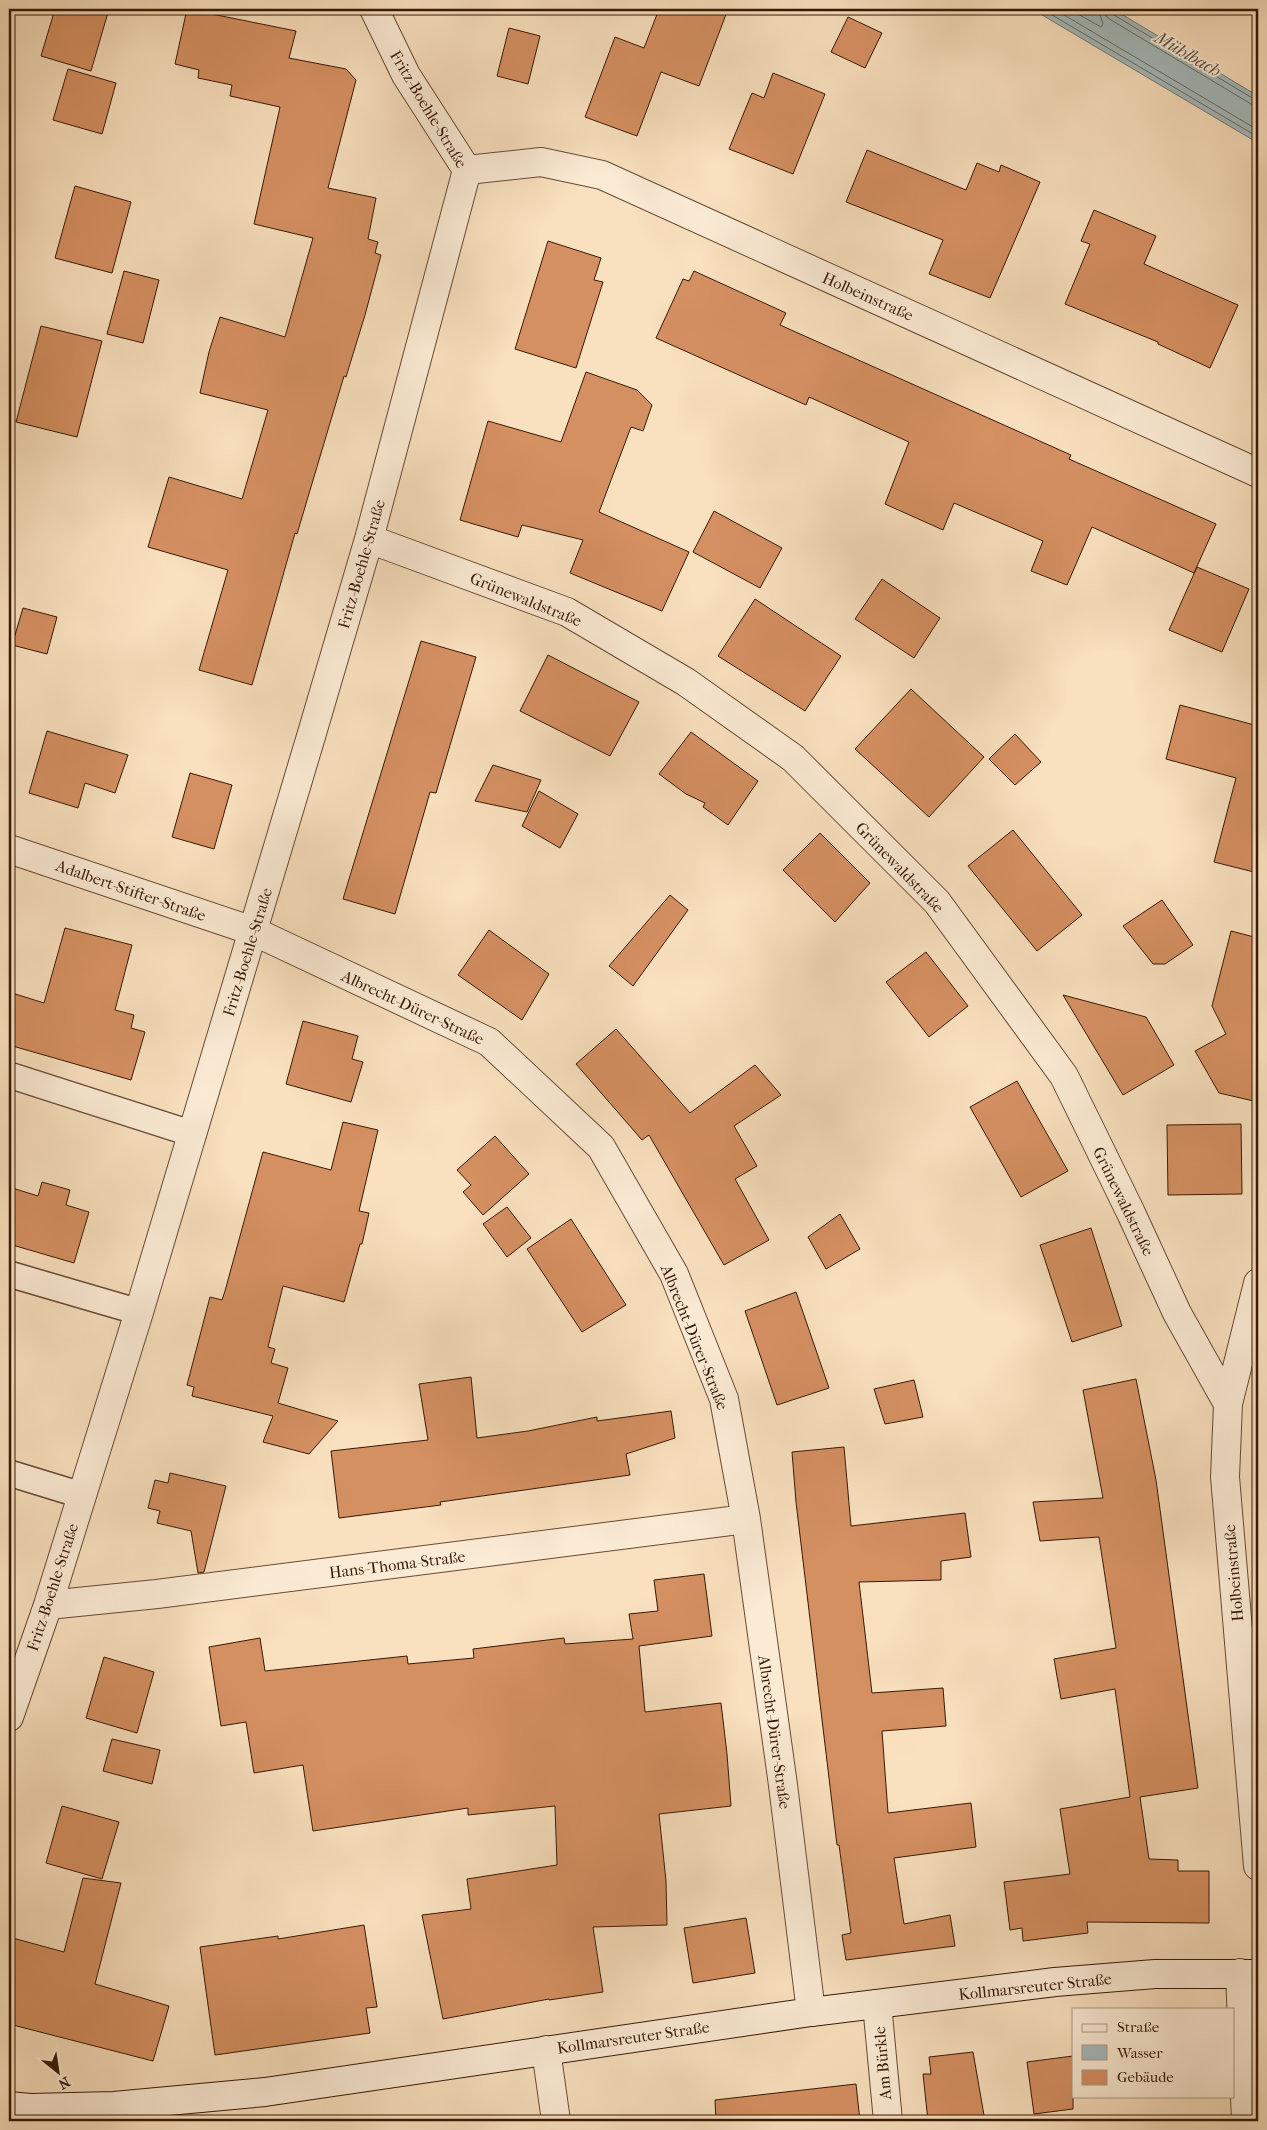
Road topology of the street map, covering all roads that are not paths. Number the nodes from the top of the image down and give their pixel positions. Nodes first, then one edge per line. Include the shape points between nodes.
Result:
1 (374, 9) edge
2 (467, 170) junction
3 (1258, 473) edge
4 (369, 539) junction
5 (9, 849) edge
6 (253, 931) junction
7 (9, 1075) edge
8 (193, 1134) junction
9 (9, 1274) edge
10 (1258, 1283) edge
11 (140, 1312) junction
12 (1228, 1404) junction
13 (9, 1473) edge
14 (82, 1495) junction
15 (746, 1519) junction
16 (48, 1604) junction
17 (15, 1677) edge
18 (9, 1716) edge
19 (1258, 1866) edge
20 (1249, 1974) edge
21 (877, 2004) junction
22 (810, 2012) junction
23 (546, 2050) junction
24 (9, 2106) edge
25 (556, 2121) edge
26 (888, 2121) edge
27 (1246, 2121) edge

1 - 2 street, Fritz-Boehle-Straße via 406,75
2 - 3 street, Holbeinstraße via 541,162 602,175
2 - 4 street, Fritz-Boehle-Straße
4 - 6 street, Fritz-Boehle-Straße
4 - 12 street, Grünewaldstraße via 567,612 686,682 793,758 924,888 1064,1076 1177,1313
5 - 6 street, Adalbert-Stifter-Straße
6 - 8 street, Fritz-Boehle-Straße
6 - 15 street, Albrecht-Dürer-Straße via 489,1042 601,1147 674,1274 724,1399
7 - 8 street
8 - 11 street, Fritz-Boehle-Straße
9 - 11 street
10 - 12 street, Holbeinstraße
11 - 14 street, Fritz-Boehle-Straße
12 - 19 street, Holbeinstraße via 1225,1477
13 - 14 street
14 - 16 street, Fritz-Boehle-Straße
15 - 16 street, Hans-Thoma-Straße via 156,1594
15 - 22 street, Albrecht-Dürer-Straße
16 - 17 street, Fritz-Boehle-Straße
17 - 18 street, Fritz-Boehle-Straße
20 - 21 street, Kollmarsreuter Straße via 1155,1974 1055,1982
20 - 27 street
21 - 22 street, Kollmarsreuter Straße
21 - 26 street, Am Bürkle
22 - 23 street, Kollmarsreuter Straße
23 - 24 street, Kollmarsreuter Straße via 265,2092 114,2106
23 - 25 street

